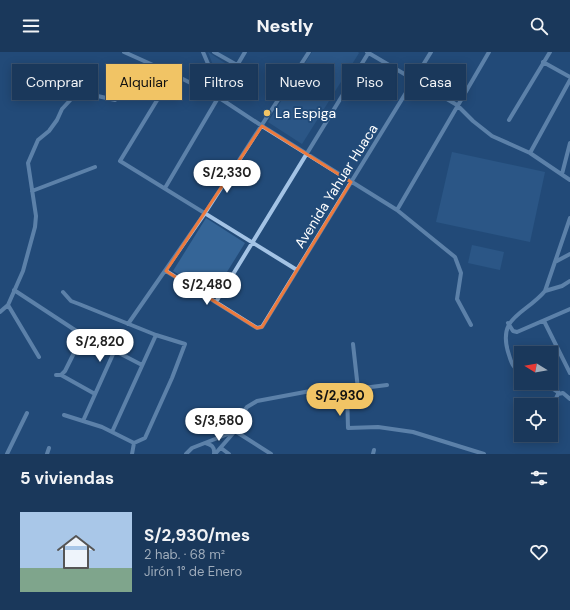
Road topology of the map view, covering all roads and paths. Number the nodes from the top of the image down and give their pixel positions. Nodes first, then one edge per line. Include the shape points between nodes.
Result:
1 (124, 52) edge
2 (203, 52) edge
3 (214, 52) edge
4 (245, 52) edge
5 (309, 52) edge
6 (368, 52) edge
7 (431, 52) edge
8 (489, 52) edge
9 (550, 52) edge
10 (543, 62) junction
11 (151, 64) edge
12 (208, 64) edge
13 (237, 64) joint
14 (424, 64) edge
15 (405, 75) edge
16 (570, 78) edge
17 (405, 95) edge
18 (106, 98) edge
19 (157, 100) edge
20 (216, 100) edge
21 (223, 100) edge
22 (448, 100) edge
23 (457, 105) junction
24 (509, 120) dead end
25 (262, 126) junction
26 (570, 143) edge
27 (530, 153) junction
28 (307, 154) junction
29 (95, 167) dead end
30 (562, 174) junction
31 (570, 180) edge
32 (351, 182) junction
33 (165, 188) junction
34 (32, 191) junction
35 (397, 210) junction
36 (205, 214) junction
37 (570, 218) edge
38 (252, 243) junction
39 (570, 254) edge
40 (555, 263) junction
41 (166, 270) junction
42 (297, 270) junction
43 (570, 281) edge
44 (14, 290) junction
45 (545, 291) junction
46 (63, 292) dead end
47 (216, 302) junction
48 (8, 305) junction
49 (570, 309) edge
50 (0, 312) edge
51 (544, 321) junction
52 (508, 323) junction
53 (128, 324) junction
54 (471, 325) dead end
55 (156, 335) junction
56 (82, 336) junction
57 (354, 344) dead end
58 (114, 352) junction
59 (39, 357) dead end
60 (142, 365) junction
61 (514, 367) edge
62 (570, 371) edge
63 (56, 375) dead end
64 (61, 375) junction
65 (387, 385) dead end
66 (358, 389) junction
67 (347, 390) junction
68 (556, 390) edge
69 (95, 394) junction
70 (558, 394) junction
71 (556, 398) edge
72 (570, 399) edge
73 (27, 413) dead end
74 (64, 415) dead end
75 (83, 421) junction
76 (235, 431) junction
77 (112, 432) junction
78 (134, 443) junction
79 (205, 443) junction
80 (49, 448) dead end
81 (221, 448) junction
82 (7, 454) edge
83 (46, 454) edge
84 (132, 454) edge
85 (186, 454) edge
86 (215, 454) edge
87 (229, 454) edge
88 (271, 454) edge
89 (484, 454) edge

1 - 11 street
2 - 12 street
3 - 13 street
4 - 13 street
5 - 25 street
6 - 15 street
6 - 28 street
7 - 14 street, Avenida Yahuar Huaca
8 - 23 street
9 - 10 street
10 - 16 street
10 - 24 street
16 - 27 street
17 - 32 street, Avenida Yahuar Huaca
18 - 34 street via 79,93 67,102 49,131 38,140 28,163
19 - 33 street via 120,161
20 - 33 street
21 - 25 street
22 - 23 street
23 - 27 street via 492,136
23 - 35 street
25 - 28 street
25 - 36 street
26 - 30 street
27 - 30 street
28 - 32 street
28 - 38 street
29 - 34 street
30 - 31 street
32 - 35 street
32 - 42 street, Avenida Yahuar Huaca
33 - 36 street
34 - 44 street via 35,227 23,271
35 - 54 street via 455,257 461,273 457,299
36 - 38 street
36 - 41 street
37 - 40 street
38 - 42 street
38 - 47 street
39 - 40 street
40 - 45 street
41 - 47 street
41 - 53 street
42 - 47 street, Avenida Yahuar Huaca via 262,327 257,328
43 - 45 street
44 - 48 street
44 - 56 street
45 - 52 street
46 - 53 street via 71,301
48 - 50 street
48 - 59 street
49 - 51 street
51 - 52 street via 517,332 513,331
51 - 62 street
52 - 61 street via 506,345
53 - 55 street
55 - 60 street
55 - 78 street via 185,344 145,438
56 - 58 street
56 - 64 street
57 - 66 street
58 - 60 street
58 - 69 street
60 - 77 street
63 - 64 street
64 - 69 street
65 - 66 street
66 - 67 street
67 - 76 street via 337,386 257,401 247,407 240,416
67 - 89 street via 348,428 378,427 413,432
68 - 70 street
69 - 75 street
70 - 71 street
70 - 72 street via 563,393
73 - 82 street
74 - 75 street
75 - 77 street
76 - 79 street
76 - 81 street
76 - 88 street
77 - 78 street
78 - 84 street
79 - 85 street via 192,448
79 - 86 street via 213,446
80 - 83 street
81 - 86 street
81 - 87 street

